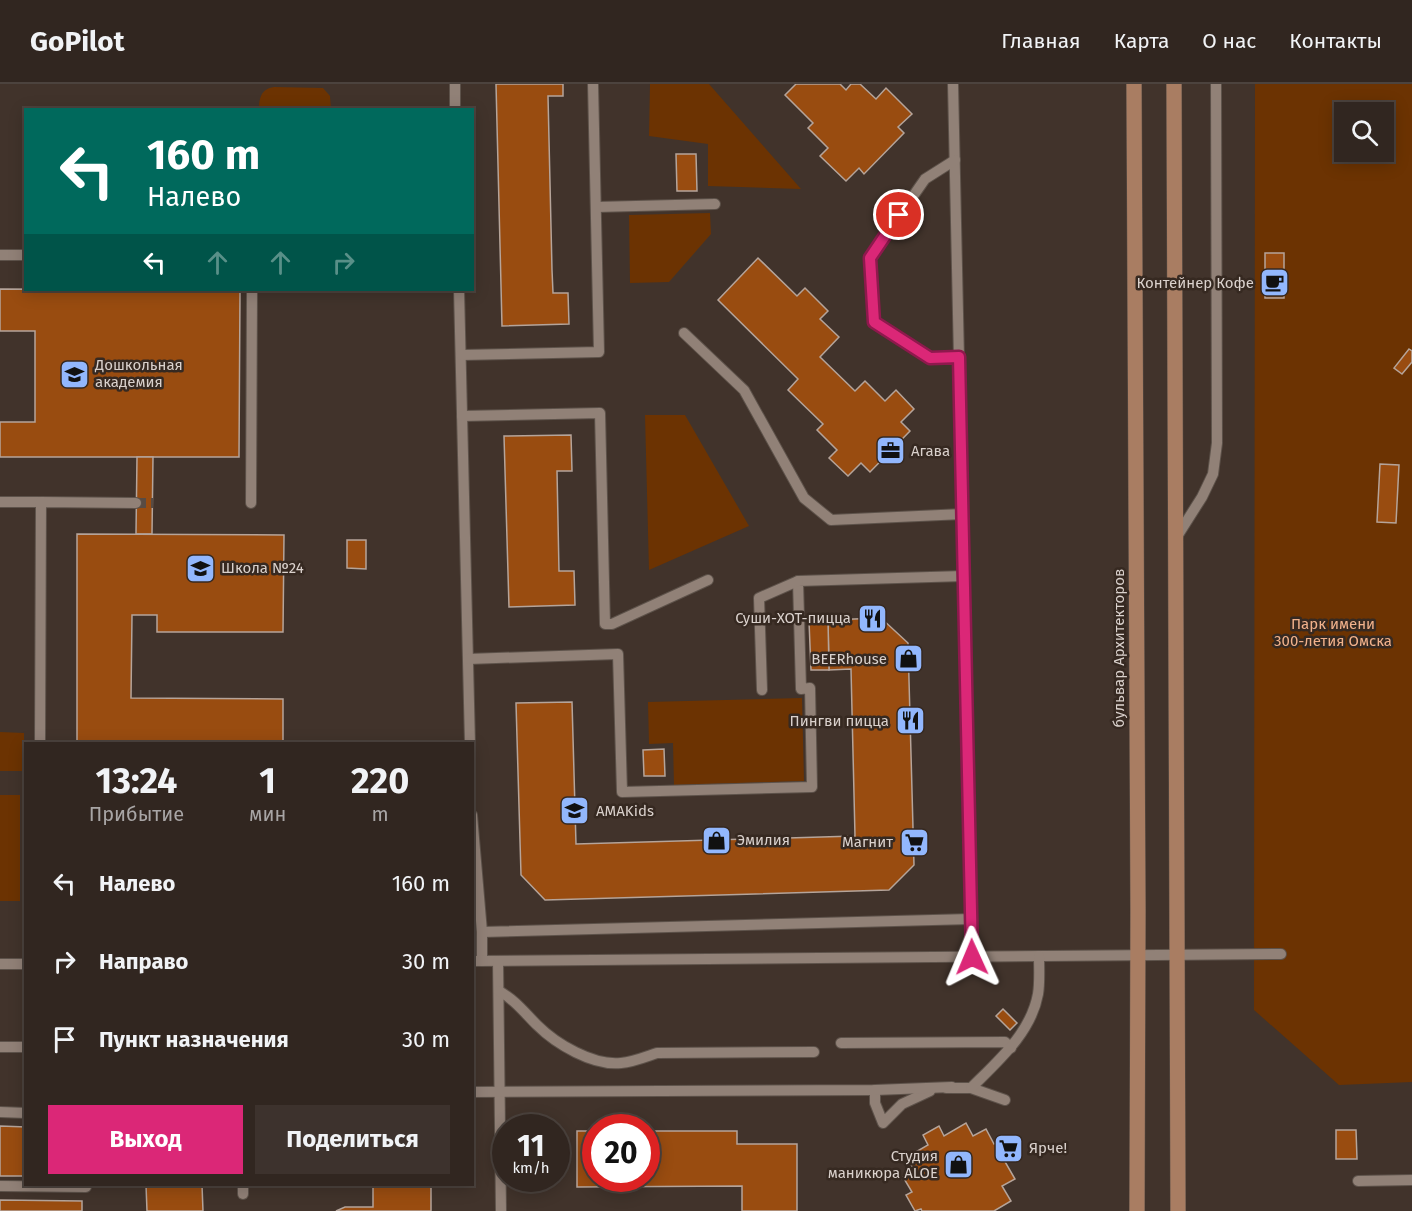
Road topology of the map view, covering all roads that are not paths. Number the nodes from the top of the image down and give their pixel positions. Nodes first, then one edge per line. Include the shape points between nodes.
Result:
1 (455, 84) edge
2 (593, 84) edge
3 (953, 84) edge
4 (1134, 84) edge
5 (1174, 84) edge
6 (1216, 84) edge
7 (455, 108) edge
8 (954, 160) junction
9 (716, 204) dead end
10 (596, 207) junction
11 (0, 255) edge
12 (24, 255) edge
13 (252, 291) edge
14 (459, 291) edge
15 (684, 333) dead end
16 (461, 355) junction
17 (959, 357) junction
18 (462, 416) junction
19 (0, 502) edge
20 (41, 502) junction
21 (136, 503) tunnel mouth
22 (250, 503) dead end
23 (963, 514) junction
24 (1176, 538) junction
25 (964, 576) junction
26 (708, 580) dead end
27 (798, 581) junction
28 (468, 659) junction
29 (762, 690) dead end
30 (40, 742) edge
31 (470, 742) edge
32 (474, 838) edge
33 (971, 919) junction
34 (482, 932) junction
35 (1281, 954) dead end
36 (1178, 955) junction
37 (1039, 956) junction
38 (1138, 956) junction
39 (972, 957) junction
40 (477, 961) edge
41 (498, 961) junction
42 (0, 964) edge
43 (24, 964) edge
44 (499, 991) junction
45 (841, 1043) dead end
46 (0, 1047) edge
47 (24, 1047) edge
48 (1011, 1048) junction
49 (814, 1052) dead end
50 (952, 1087) junction
51 (971, 1088) junction
52 (875, 1089) junction
53 (474, 1092) edge
54 (499, 1092) junction
55 (1005, 1100) dead end
56 (0, 1112) edge
57 (24, 1113) edge
58 (1412, 1180) edge
59 (1358, 1181) dead end
60 (0, 1186) edge
61 (86, 1187) dead end
62 (501, 1211) edge
63 (1137, 1211) edge
64 (1179, 1211) edge

1 - 7 street
2 - 10 street
3 - 8 street
4 - 38 main road, бульвар Архитекторов
5 - 24 main road
6 - 24 street via 1217,443 1213,474
8 - 17 street
8 - 17 street via 925,179 870,258 874,322 930,358
9 - 10 street
10 - 16 street via 599,352
11 - 12 street
13 - 22 street
14 - 16 street
15 - 23 street via 744,390 804,498 831,520
16 - 18 street
17 - 23 street
18 - 26 street via 600,413 605,624
18 - 28 street
19 - 20 street
20 - 21 street
20 - 30 street
23 - 25 street
24 - 36 main road
25 - 27 street
25 - 33 street
27 - 28 street via 801,689 810,688 813,787 622,792 618,654
27 - 29 street via 759,598
28 - 31 street
32 - 34 street
33 - 34 street
33 - 39 street
34 - 40 street
35 - 36 street
36 - 38 street
36 - 64 main road
37 - 38 street
37 - 39 street
37 - 48 street via 1038,993 1031,1017
38 - 63 main road, бульвар Архитекторов
39 - 41 street
40 - 41 street
41 - 44 street
42 - 43 street
44 - 49 street via 574,1052 597,1061 619,1064 657,1053
44 - 54 street
45 - 48 street via 1005,1042
46 - 47 street
48 - 51 street
50 - 51 street
50 - 52 street
50 - 52 street via 926,1092 902,1104 883,1123 875,1103
51 - 55 street
52 - 54 street
53 - 54 street
54 - 62 street
56 - 57 street
58 - 59 street
60 - 61 street

